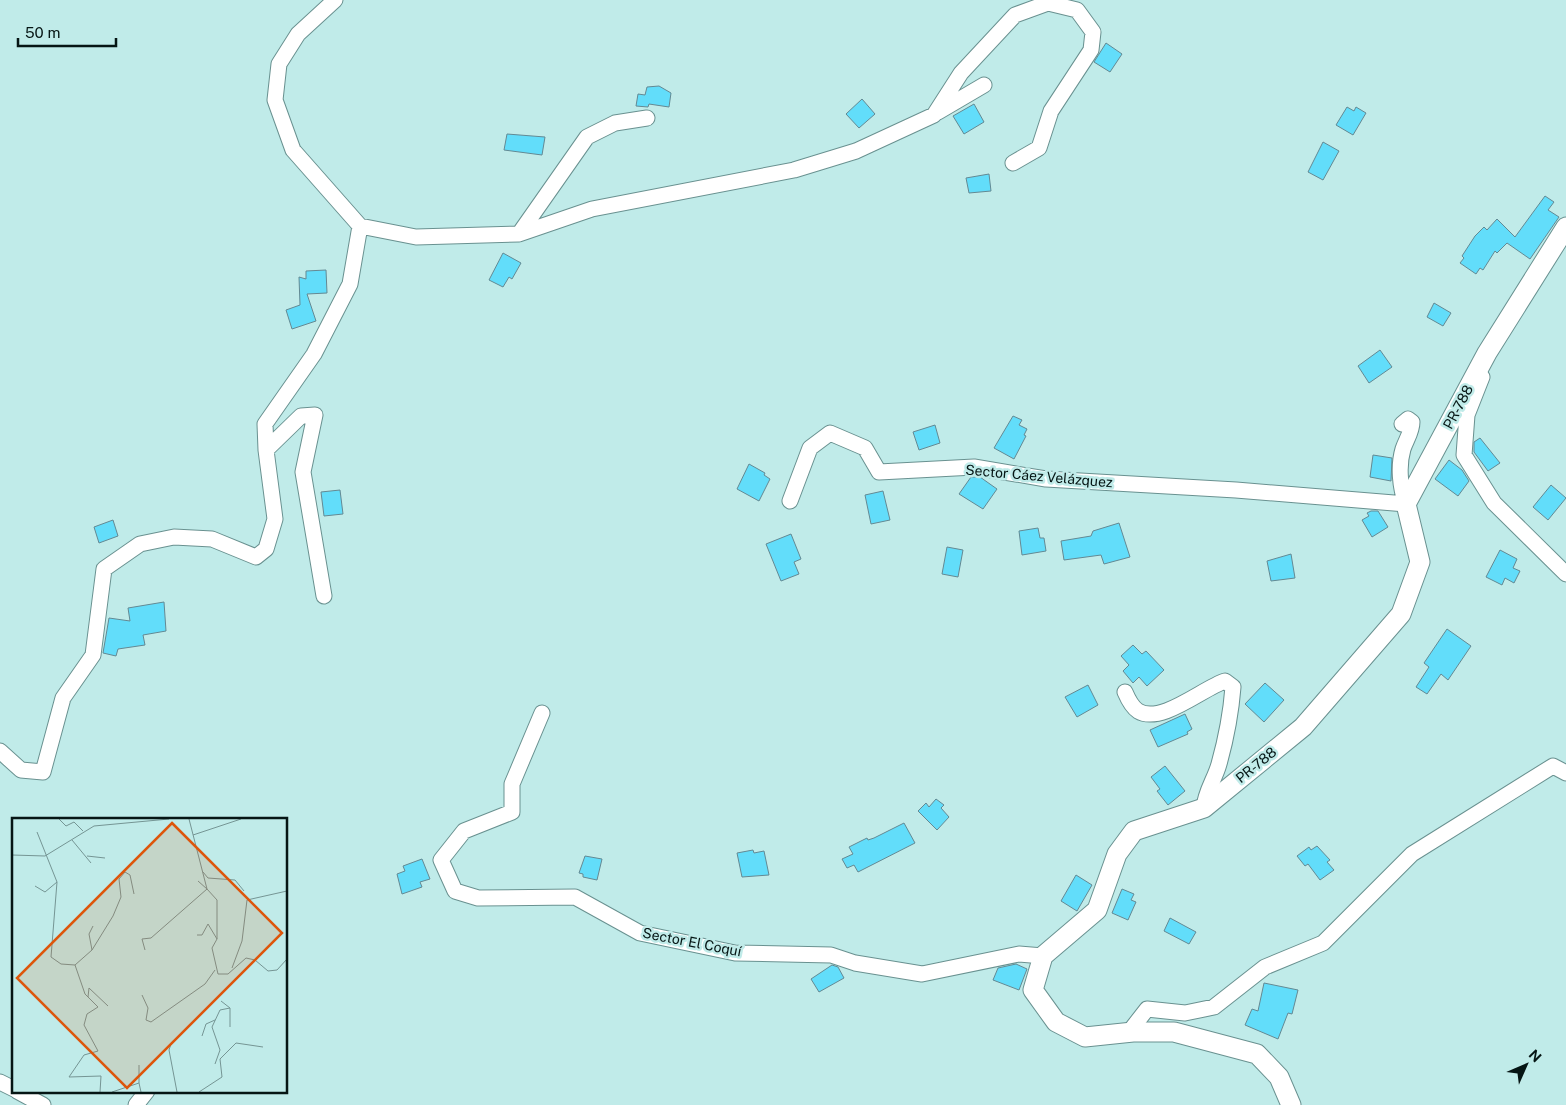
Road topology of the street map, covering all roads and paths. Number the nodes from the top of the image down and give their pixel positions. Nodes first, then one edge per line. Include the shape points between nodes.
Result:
1 (335, 0) edge
2 (984, 85) dead end
3 (934, 114) junction
4 (647, 118) dead end
5 (1013, 163) dead end
6 (360, 226) junction
7 (1566, 227) edge
8 (519, 234) junction
9 (1487, 354) junction
10 (1402, 424) dead end
11 (266, 450) junction
12 (790, 501) dead end
13 (1406, 504) junction
14 (1566, 574) edge
15 (324, 596) dead end
16 (1125, 692) dead end
17 (542, 713) dead end
18 (0, 751) edge
19 (1566, 773) edge
20 (1204, 808) junction
21 (1043, 956) junction
22 (1133, 1032) junction
23 (0, 1082) edge
24 (12, 1088) edge
25 (19, 1092) edge
26 (147, 1092) edge
27 (43, 1105) edge
28 (136, 1105) edge
29 (1291, 1105) edge

1 - 6 street via 298,34 279,64 275,100 293,150
2 - 3 street
3 - 5 street via 961,73 1015,15 1048,3 1076,10 1093,32 1091,50 1051,111 1039,148
3 - 8 street via 856,151 794,170 592,210
4 - 8 street via 615,123 587,137
6 - 8 street via 416,237
6 - 11 street via 350,284 314,354 265,424
7 - 9 street, PR-788 / PR-788
9 - 13 street, PR-788 / PR-788
9 - 14 street via 1487,365 1467,414 1464,455 1494,503
10 - 13 street via 1408,419 1412,422 1402,450 1400,486
11 - 15 street via 300,416 315,415 303,472
11 - 18 street via 275,519 266,549 256,557 212,539 174,536 140,544 104,569 93,655 64,698 43,772 20,770
12 - 13 street, Sector Cáez Velázquez via 810,448 830,433 865,448 879,472 974,467 1046,479
13 - 20 street, PR-788 / PR-788 via 1420,562 1400,614 1303,728
16 - 20 street via 1138,711 1151,715 1178,706 1212,685 1225,681 1233,687 1226,734 1218,766 1204,798
17 - 21 street, Sector El Coquí via 512,784 512,812 464,831 441,860 455,892 478,898 575,897 640,933 735,953 831,955 855,963 922,974 1019,954
19 - 22 street via 1553,766 1412,854 1323,942 1265,967 1214,1006 1185,1013 1146,1009 1132,1027
20 - 21 street, PR-788 / PR-788 via 1134,831 1117,854 1098,910
21 - 22 street via 1033,990 1056,1022 1086,1037
22 - 29 street via 1174,1032 1257,1054 1280,1077
23 - 24 street
25 - 27 street
26 - 28 street

